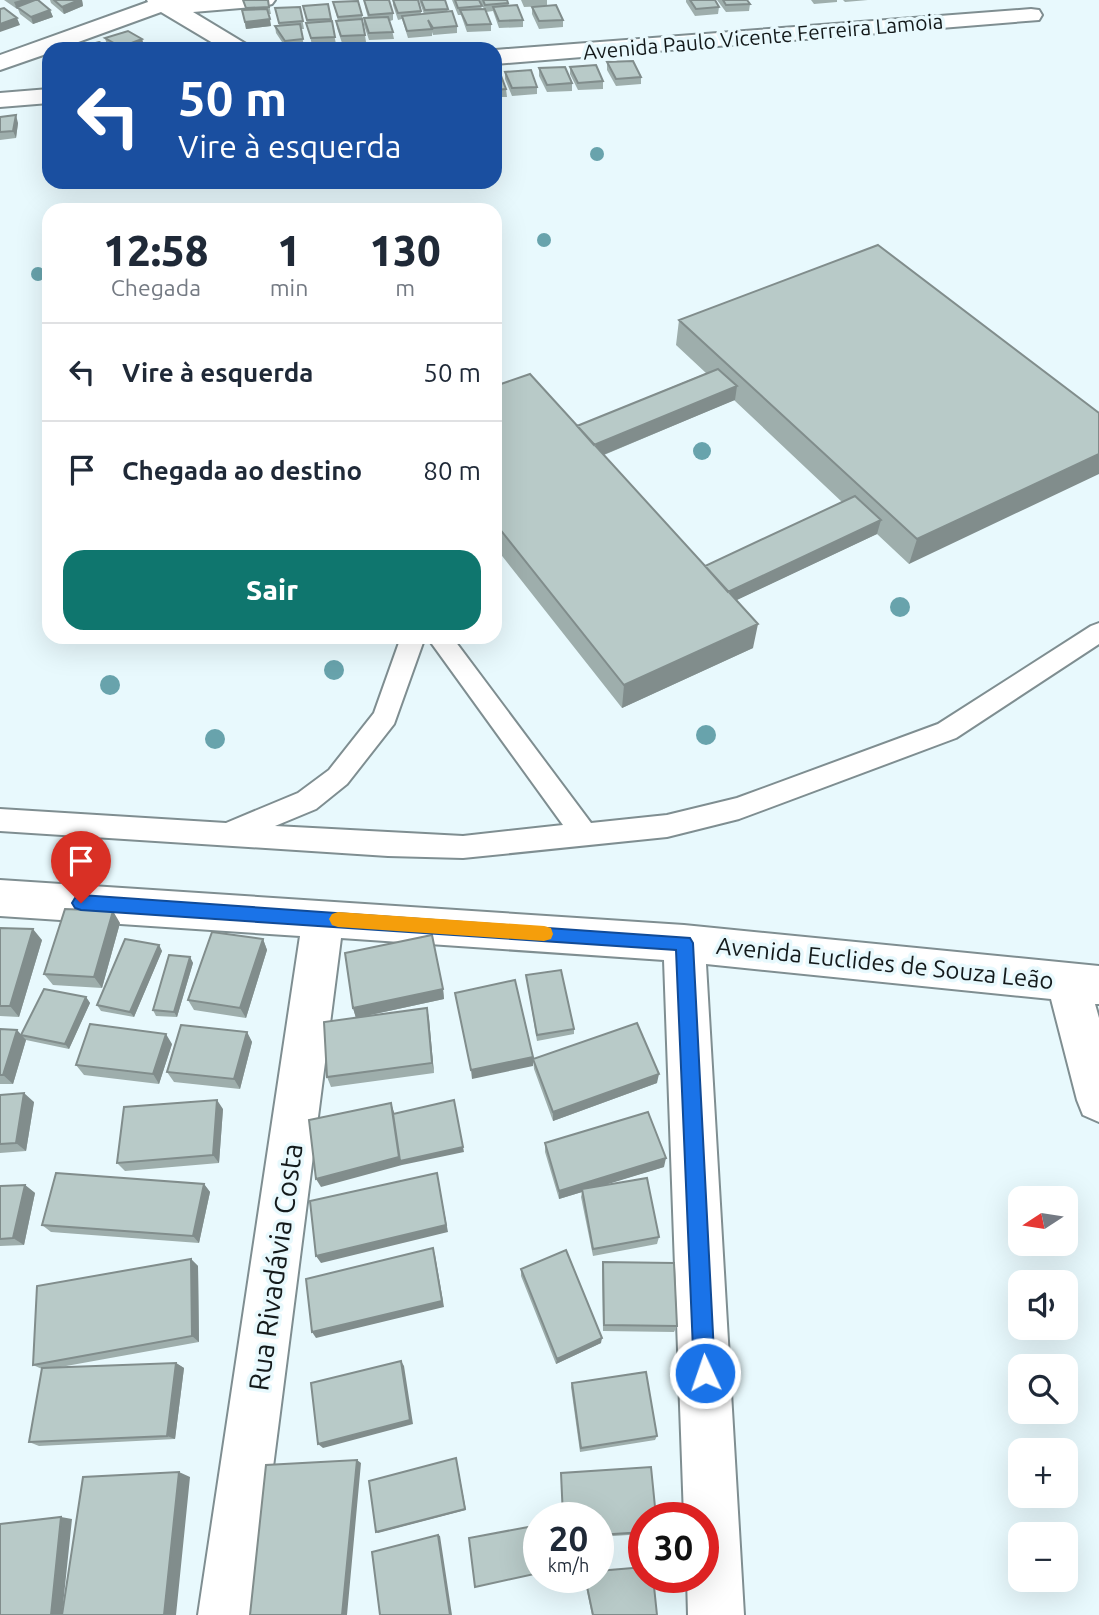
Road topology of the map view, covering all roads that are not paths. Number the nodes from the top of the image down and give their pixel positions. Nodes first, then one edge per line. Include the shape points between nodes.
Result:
1 (265, 0) edge
2 (166, 3) edge
3 (1025, 7) edge
4 (58, 42) edge
5 (227, 42) edge
6 (42, 48) edge
7 (502, 56) edge
8 (0, 63) edge
9 (42, 97) edge
10 (0, 100) edge
11 (1099, 632) edge
12 (411, 644) edge
13 (444, 644) edge
14 (0, 820) edge
15 (232, 833) junction
16 (586, 836) junction
17 (0, 898) edge
18 (323, 918) junction
19 (684, 943) junction
20 (1084, 983) edge
21 (1099, 1100) edge
22 (226, 1615) edge
23 (716, 1615) edge

1 - 2 street
2 - 4 street
2 - 5 street
3 - 7 street, Avenida Paulo Vicente Ferreira Lamoia
6 - 8 street
9 - 10 street
11 - 16 lane via 947,731 739,808 667,826
12 - 15 lane via 385,717 338,777 307,801
13 - 16 lane
14 - 15 lane
15 - 16 lane via 463,847
17 - 18 street, Avenida Euclides de Souza Leão
18 - 19 street, Avenida Euclides de Souza Leão
18 - 22 street, Rua Rivadávia Costa
19 - 20 street, Avenida Euclides de Souza Leão
19 - 23 street
20 - 21 street

